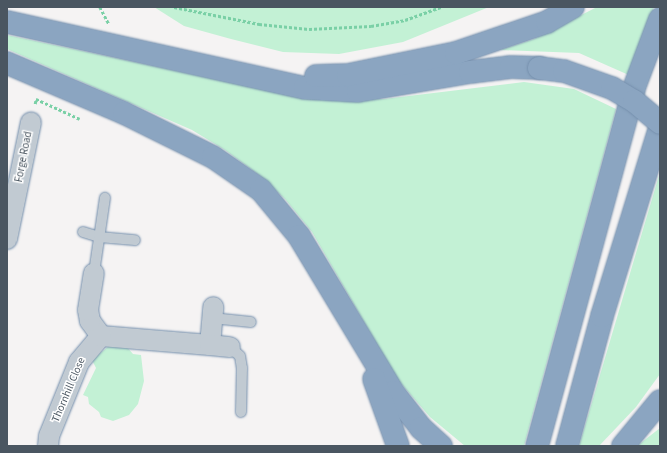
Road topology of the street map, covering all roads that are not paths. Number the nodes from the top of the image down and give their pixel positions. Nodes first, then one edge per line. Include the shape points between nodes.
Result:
1 (572, 7) edge
2 (660, 19) edge
3 (7, 22) edge
4 (7, 63) edge
5 (267, 78) junction
6 (31, 122) road end
7 (660, 123) edge
8 (660, 128) edge
9 (13, 187) edge
10 (105, 198) dead end
11 (83, 232) dead end
12 (99, 237) junction
13 (7, 239) edge
14 (135, 240) dead end
15 (94, 273) joint
16 (212, 313) joint
17 (251, 322) dead end
18 (353, 328) junction
19 (101, 336) junction
20 (210, 345) junction
21 (230, 347) joint
22 (660, 401) edge
23 (241, 412) dead end
24 (48, 446) edge
25 (398, 446) edge
26 (441, 446) edge
27 (537, 446) edge
28 (567, 446) edge
29 (623, 446) edge

1 - 5 highway via 548,22 456,53 348,75
2 - 27 highway via 634,88
3 - 5 highway
4 - 18 highway via 124,113 212,157 261,190 299,236
5 - 7 highway, bridge via 305,88 358,91 470,72 511,67 539,68 589,78 612,88 634,101
6 - 9 street, Forge Road
8 - 28 highway via 602,316
9 - 13 street, Forge Road
10 - 12 lane
11 - 12 lane
12 - 14 lane
12 - 15 lane
15 - 19 street via 88,310 90,321
16 - 17 lane
16 - 20 street
18 - 25 highway via 389,415
18 - 26 highway via 393,392 421,428
19 - 20 street
19 - 24 street, Thornhill Close via 79,362 49,436
20 - 21 street
21 - 23 lane via 240,356
22 - 29 highway

